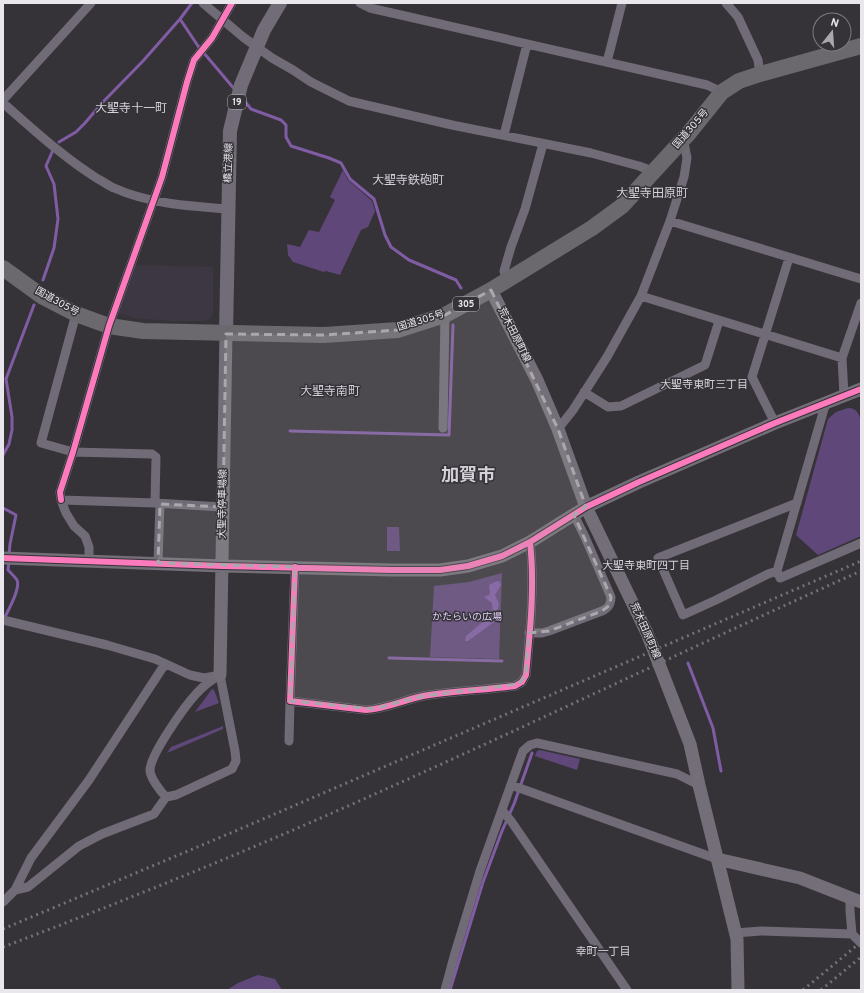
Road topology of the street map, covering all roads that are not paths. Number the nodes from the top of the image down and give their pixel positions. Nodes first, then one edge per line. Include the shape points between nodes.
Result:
1 (91, 3) edge
2 (203, 3) edge
3 (232, 3) edge
4 (280, 3) edge
5 (360, 3) edge
6 (622, 3) edge
7 (726, 3) edge
8 (223, 20) junction
9 (527, 44) junction
10 (257, 46) junction
11 (861, 46) edge
12 (607, 62) junction
13 (760, 74) junction
14 (722, 92) junction
15 (3, 102) edge
16 (504, 135) junction
17 (683, 138) junction
18 (543, 144) junction
19 (654, 172) junction
20 (154, 201) junction
21 (228, 209) junction
22 (670, 221) junction
23 (789, 258) junction
24 (3, 268) edge
25 (861, 279) edge
26 (507, 281) junction
27 (491, 290) junction
28 (640, 296) junction
29 (861, 303) edge
30 (76, 314) junction
31 (445, 315) junction
32 (719, 321) junction
33 (110, 326) junction
34 (226, 334) junction
35 (765, 334) junction
36 (842, 358) junction
37 (584, 392) junction
38 (860, 392) edge
39 (844, 395) junction
40 (826, 402) junction
41 (775, 423) junction
42 (443, 428) dead end
43 (558, 429) junction
44 (73, 452) junction
45 (61, 500) junction
46 (797, 503) junction
47 (158, 504) junction
48 (223, 507) junction
49 (586, 507) junction
50 (574, 515) junction
51 (530, 542) junction
52 (861, 543) edge
53 (3, 558) edge
54 (89, 561) junction
55 (158, 563) junction
56 (222, 566) junction
57 (295, 567) junction
58 (777, 571) junction
59 (3, 620) edge
60 (529, 633) junction
61 (165, 664) junction
62 (220, 675) junction
63 (290, 701) junction
64 (289, 741) dead end
65 (511, 785) junction
66 (699, 785) junction
67 (166, 797) junction
68 (502, 810) junction
69 (718, 859) junction
70 (15, 890) junction
71 (856, 900) edge
72 (3, 902) edge
73 (735, 933) junction
74 (852, 934) junction
75 (861, 943) edge
76 (445, 990) edge
77 (627, 990) edge
78 (738, 990) edge

1 - 15 street
2 - 8 street
3 - 8 street
4 - 10 main road, 橋立港線 / 19
5 - 9 street via 370,8
6 - 12 street
7 - 13 street via 738,17 755,52
8 - 10 street
8 - 20 street via 194,60
9 - 12 street
9 - 16 street
10 - 16 street via 311,82 349,100
10 - 21 main road, 橋立港線 / 19 via 241,85 230,131
11 - 13 highway, 国道305号 / 305
12 - 14 street via 708,85
13 - 14 highway, 国道305号 / 305 via 739,81
14 - 17 highway, 国道305号 / 305 via 690,133
15 - 20 street via 64,156 87,172 114,188
16 - 18 street
17 - 19 highway, 国道305号 / 305
17 - 22 street via 687,158 684,177
18 - 19 street via 591,153
18 - 26 street via 504,271
19 - 26 highway, 国道305号 / 305 via 622,206 598,224
20 - 21 street
20 - 33 street
21 - 34 main road, 橋立港線 / 19
22 - 23 street
22 - 28 street
23 - 25 street
23 - 35 street
24 - 30 highway, 国道305号 / 305 via 43,296
26 - 27 highway, 国道305号 / 305
27 - 31 highway, 国道305号 / 305
27 - 43 main road, 荒木田原町線 via 537,380
28 - 32 street
28 - 37 street via 607,357
29 - 36 street
30 - 33 highway, 国道305号 / 305
30 - 44 street via 41,443
31 - 34 highway, 国道305号 / 305 via 398,330 324,335
31 - 42 street
32 - 35 street
32 - 37 street via 705,365 621,406 608,407
33 - 34 highway, 国道305号 / 305 via 142,331
33 - 44 street
34 - 48 main road, 大聖寺停車場線
35 - 36 street
35 - 41 street via 752,377
36 - 39 street
37 - 43 street
38 - 39 main road
39 - 40 main road
40 - 41 main road
40 - 46 street
41 - 49 main road
43 - 49 main road, 荒木田原町線
44 - 45 street via 60,492
44 - 47 street via 152,454 156,457
45 - 47 street
45 - 54 street via 74,526 85,536 89,546
46 - 58 street
46 - 58 street via 658,558 682,615
47 - 48 street
47 - 55 street
48 - 56 main road, 大聖寺停車場線
49 - 50 main road
49 - 66 main road, 荒木田原町線 via 647,633 690,744
50 - 51 main road
50 - 60 street via 611,597 610,605 602,611 549,631
51 - 57 main road via 502,556 468,566 440,570
51 - 60 street via 532,562
52 - 58 street via 780,578
53 - 54 main road
54 - 55 main road
55 - 56 main road
56 - 57 main road
56 - 62 main road, 大聖寺停車場線
57 - 63 street
59 - 61 street via 107,645
60 - 63 street via 526,675 522,682 515,686 424,696 366,710
61 - 62 street via 204,678
61 - 70 street via 88,780 31,858
62 - 67 street via 207,682 196,694 154,754 150,771 160,792
62 - 67 street via 236,761 232,769 176,795
63 - 64 street
65 - 66 street via 523,751 537,743 677,774
65 - 68 street
65 - 69 street
66 - 69 main road, 荒木田原町線
67 - 70 street via 154,814 102,834 79,846 28,887
68 - 76 street via 464,920
68 - 77 street
69 - 71 main road via 800,878
69 - 73 main road, 荒木田原町線
70 - 72 street
71 - 74 street via 850,911
73 - 74 street via 761,931
73 - 78 main road, 荒木田原町線
74 - 75 street

